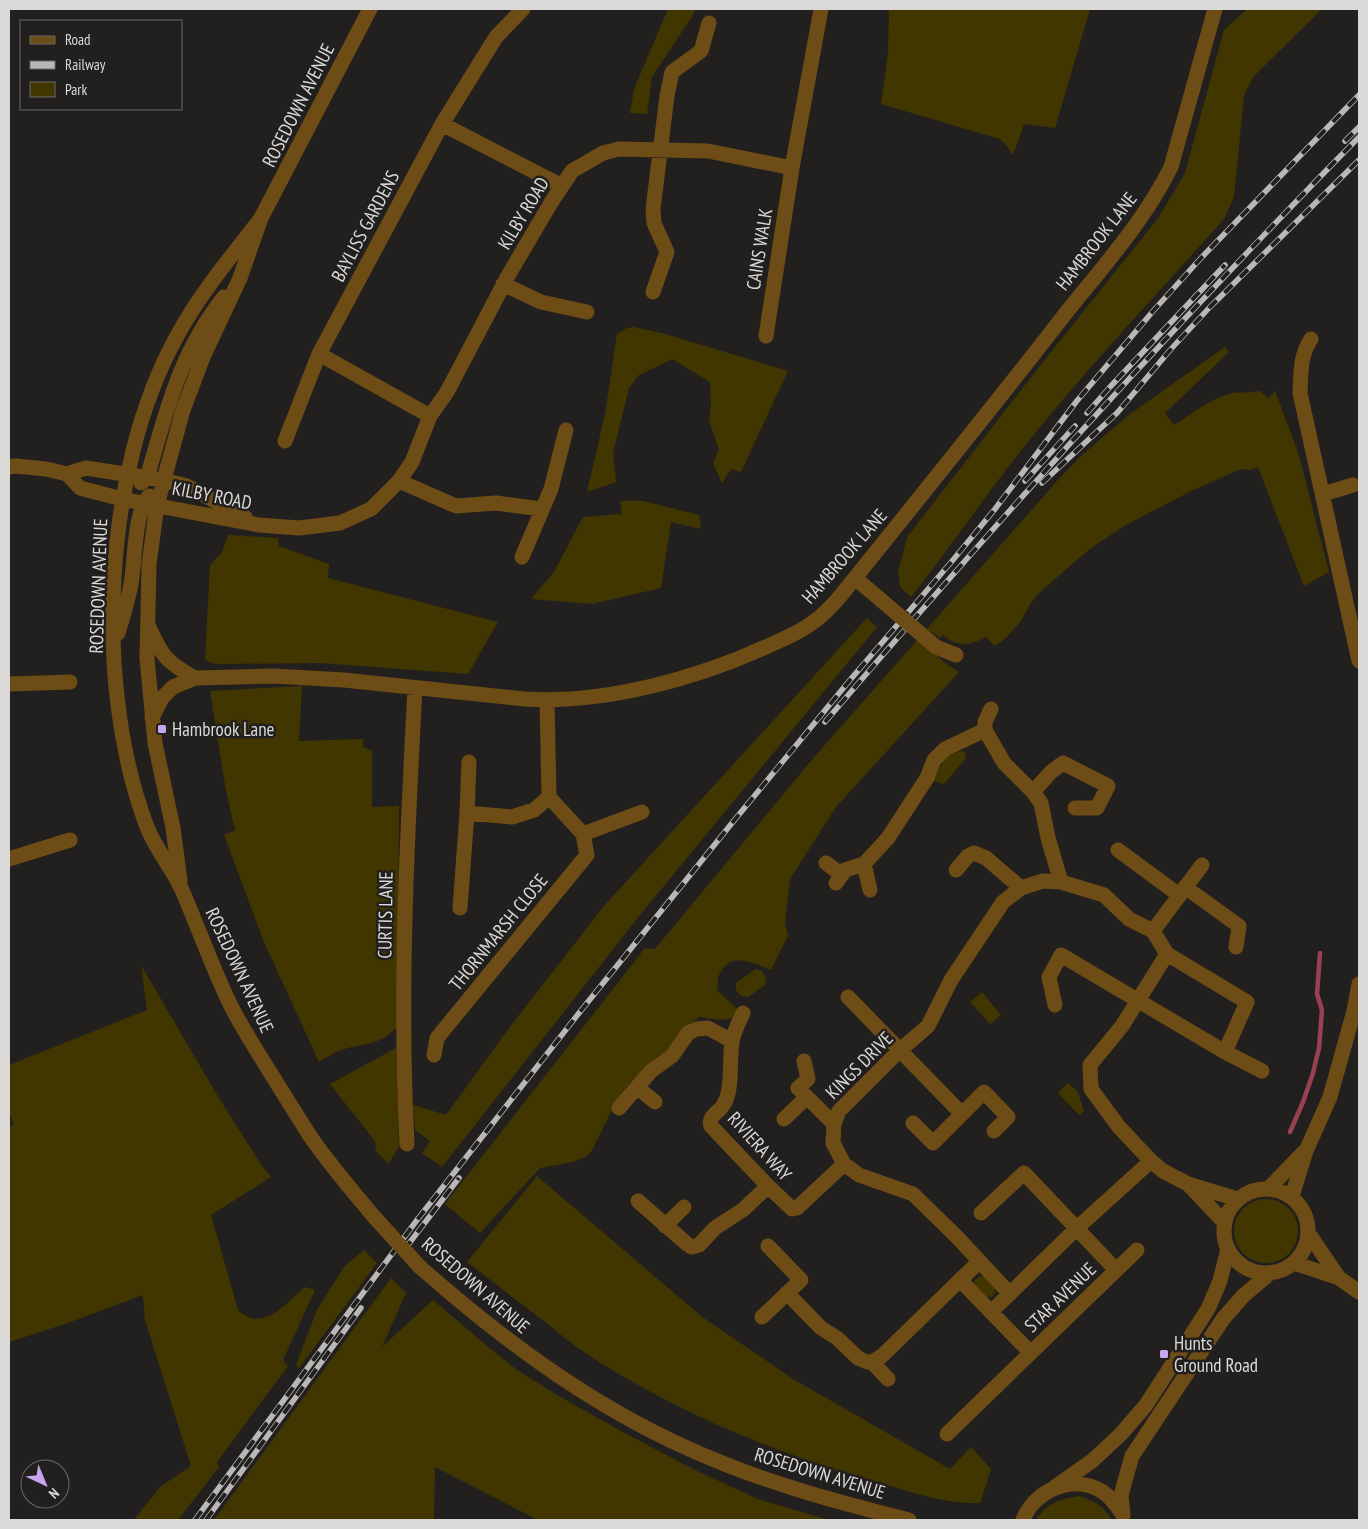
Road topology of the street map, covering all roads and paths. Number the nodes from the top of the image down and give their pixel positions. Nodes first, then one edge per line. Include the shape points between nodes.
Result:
1 (370, 9) edge
2 (523, 9) edge
3 (821, 9) edge
4 (1215, 9) edge
5 (709, 23) dead end
6 (442, 124) junction
7 (659, 150) junction
8 (792, 168) junction
9 (562, 186) junction
10 (261, 218) junction
11 (240, 278) junction
12 (503, 284) junction
13 (652, 292) dead end
14 (587, 312) dead end
15 (766, 336) dead end
16 (1311, 339) dead end
17 (319, 354) junction
18 (430, 416) junction
19 (566, 430) dead end
20 (285, 441) dead end
21 (9, 468) edge
22 (67, 474) junction
23 (128, 475) junction
24 (147, 478) junction
25 (163, 480) junction
26 (399, 481) junction
27 (1353, 485) dead end
28 (1323, 494) junction
29 (122, 499) junction
30 (150, 504) junction
31 (541, 510) junction
32 (259, 525) junction
33 (522, 557) dead end
34 (855, 578) junction
35 (147, 622) junction
36 (114, 646) junction
37 (956, 655) dead end
38 (1359, 661) edge
39 (194, 678) junction
40 (70, 682) dead end
41 (9, 684) edge
42 (415, 688) junction
43 (547, 700) junction
44 (991, 709) dead end
45 (152, 718) junction
46 (985, 730) junction
47 (469, 762) dead end
48 (1033, 792) junction
49 (549, 797) junction
50 (1075, 808) dead end
51 (642, 812) dead end
52 (467, 814) junction
53 (583, 834) junction
54 (70, 840) dead end
55 (1118, 850) dead end
56 (9, 859) edge
57 (826, 863) dead end
58 (864, 864) junction
59 (1202, 865) dead end
60 (956, 870) dead end
61 (1062, 882) junction
62 (1021, 888) junction
63 (182, 889) junction
64 (870, 890) dead end
65 (1182, 891) junction
66 (460, 908) dead end
67 (1153, 930) junction
68 (1236, 947) dead end
69 (1167, 954) junction
70 (1359, 984) edge
71 (848, 997) dead end
72 (1138, 1001) junction
73 (1055, 1005) dead end
74 (743, 1013) dead end
75 (732, 1041) junction
76 (899, 1051) junction
77 (1225, 1052) junction
78 (434, 1055) dead end
79 (804, 1061) dead end
80 (1262, 1071) dead end
81 (638, 1088) junction
82 (807, 1096) junction
83 (655, 1102) dead end
84 (619, 1108) dead end
85 (962, 1114) junction
86 (784, 1119) dead end
87 (913, 1123) dead end
88 (834, 1124) junction
89 (994, 1131) dead end
90 (407, 1144) dead end
91 (1306, 1151) junction
92 (1150, 1161) junction
93 (844, 1164) junction
94 (1188, 1184) junction
95 (768, 1186) junction
96 (1269, 1188) junction
97 (1292, 1196) junction
98 (1237, 1199) junction
99 (638, 1201) dead end
100 (684, 1207) dead end
101 (981, 1213) dead end
102 (1224, 1222) junction
103 (665, 1226) junction
104 (1077, 1228) junction
105 (1308, 1234) junction
106 (768, 1246) dead end
107 (1228, 1249) junction
108 (1137, 1250) dead end
109 (979, 1262) junction
110 (1294, 1263) junction
111 (1116, 1270) junction
112 (1270, 1273) junction
113 (1339, 1278) junction
114 (960, 1280) junction
115 (1359, 1292) edge
116 (787, 1293) junction
117 (1010, 1294) junction
118 (991, 1312) junction
119 (762, 1317) dead end
120 (1031, 1353) junction
121 (877, 1359) junction
122 (888, 1379) dead end
123 (947, 1434) dead end
124 (1055, 1487) junction
125 (1124, 1518) edge
126 (909, 1520) edge
127 (1020, 1520) edge

1 - 10 street, ROSEDOWN AVENUE
2 - 6 street, BAYLISS GARDENS via 496,37
3 - 8 street
4 - 34 street, HAMBROOK LANE via 1171,167 1159,191 1036,352
5 - 7 street via 701,51 672,72
6 - 9 street
6 - 17 street, BAYLISS GARDENS
7 - 8 street, KILBY ROAD via 708,152
7 - 9 street, KILBY ROAD via 619,149 603,153 572,171
7 - 13 street via 654,223 667,252
8 - 15 street, CAINS WALK
9 - 12 street, KILBY ROAD
10 - 11 street, ROSEDOWN AVENUE
10 - 23 street, ROSEDOWN AVENUE via 209,285 177,335 145,411
11 - 24 street via 208,317 189,350 174,386
11 - 25 street, ROSEDOWN AVENUE via 203,357 183,410
12 - 14 street via 541,302
12 - 18 street, KILBY ROAD via 447,392
16 - 28 street via 1303,355 1300,393
17 - 18 street
17 - 20 street, BAYLISS GARDENS
18 - 26 street, KILBY ROAD via 412,462
19 - 31 street
21 - 22 street via 46,469
22 - 23 street, KILBY ROAD via 86,468
22 - 29 street, KILBY ROAD via 80,488
23 - 24 street, KILBY ROAD
23 - 29 street, ROSEDOWN AVENUE
24 - 25 street, KILBY ROAD
24 - 29 street
25 - 30 street
25 - 32 street, KILBY ROAD via 187,486
26 - 31 street via 456,506 496,503
26 - 32 street, KILBY ROAD via 371,509 340,523 299,528
27 - 28 street
28 - 38 street
29 - 30 street, KILBY ROAD
29 - 36 street, ROSEDOWN AVENUE via 114,577
30 - 32 street, KILBY ROAD
30 - 35 street, ROSEDOWN AVENUE
30 - 36 street via 136,542 131,584
31 - 33 street
34 - 37 street, bridge via 936,647
34 - 43 street, HAMBROOK LANE via 828,610 812,623 736,660 647,687 577,699
35 - 39 street via 168,662
35 - 45 street, ROSEDOWN AVENUE via 146,658
36 - 63 street, ROSEDOWN AVENUE via 116,691 136,790 152,837
39 - 42 street, HAMBROOK LANE via 274,676
39 - 45 street, HAMBROOK LANE via 173,687 162,698
40 - 41 street
42 - 43 street, HAMBROOK LANE
42 - 90 street, CURTIS LANE via 403,1006
43 - 49 street
44 - 46 street
45 - 63 street, ROSEDOWN AVENUE
46 - 48 street via 1004,763
46 - 58 street via 945,749 934,760 927,778 888,838
47 - 52 street
48 - 50 street via 1063,763 1108,786 1097,808
48 - 61 street via 1041,803
49 - 52 street via 534,810 512,817
49 - 53 street
51 - 53 street
52 - 66 street
53 - 78 street, THORNMARSH CLOSE via 587,854 437,1038
54 - 56 street
55 - 65 street
57 - 58 street via 839,879 845,870
58 - 64 street
59 - 65 street
60 - 62 street via 974,853 986,858
61 - 62 street, KINGS DRIVE via 1043,881
61 - 67 street, KINGS DRIVE via 1104,895 1129,919
62 - 76 street, KINGS DRIVE via 1003,902 951,980 928,1026
63 - 126 street, ROSEDOWN AVENUE, bridge via 229,1000 311,1138 420,1267 548,1370 599,1403 657,1434 710,1459 765,1479 822,1498
65 - 67 street
65 - 68 street via 1239,926
67 - 69 street
69 - 72 street
69 - 77 street via 1247,1002
70 - 91 street via 1330,1097
71 - 76 street
72 - 73 street via 1061,955 1049,977
72 - 77 street
72 - 92 street via 1090,1065 1091,1089
74 - 75 street, RIVIERA WAY
75 - 81 street via 708,1028 688,1033 672,1056 651,1071
75 - 95 street, RIVIERA WAY via 728,1091 724,1104 710,1123
76 - 85 street
76 - 88 street, KINGS DRIVE via 838,1111
77 - 80 street
79 - 82 street via 808,1079 798,1088
81 - 83 street
81 - 84 street
82 - 86 street
82 - 88 street
85 - 87 street via 933,1143
85 - 89 street via 984,1092 1008,1118
88 - 93 street, KINGS DRIVE via 833,1143
91 - 96 street
91 - 97 street
92 - 94 street
92 - 104 street
93 - 95 street, RIVIERA WAY via 797,1208 787,1206
93 - 109 street via 859,1175 913,1194
94 - 98 street
94 - 102 street
95 - 103 street via 744,1209 715,1228 699,1246 692,1247
96 - 97 street
96 - 98 street via 1252,1191
97 - 105 street via 1308,1220
98 - 102 street
99 - 103 street
100 - 103 street
101 - 104 street, STAR AVENUE via 1024,1173
102 - 107 street
104 - 111 street, STAR AVENUE
104 - 117 street
105 - 110 street via 1304,1250
105 - 113 street
106 - 116 street via 800,1280
107 - 112 street via 1245,1268
107 - 124 street via 1220,1282 1208,1309 1146,1405 1092,1461
108 - 111 street, STAR AVENUE
109 - 114 street
109 - 117 street
110 - 112 street
110 - 113 street
111 - 120 street, STAR AVENUE
112 - 125 street via 1243,1296 1224,1319 1132,1456 1121,1494
113 - 115 street
114 - 118 street
114 - 121 street
116 - 119 street
116 - 121 street via 821,1328 858,1358 867,1362
117 - 118 street
118 - 120 street, STAR AVENUE
120 - 123 street, STAR AVENUE
121 - 122 street
124 - 125 street via 1080,1484 1102,1491
124 - 127 street via 1040,1496

